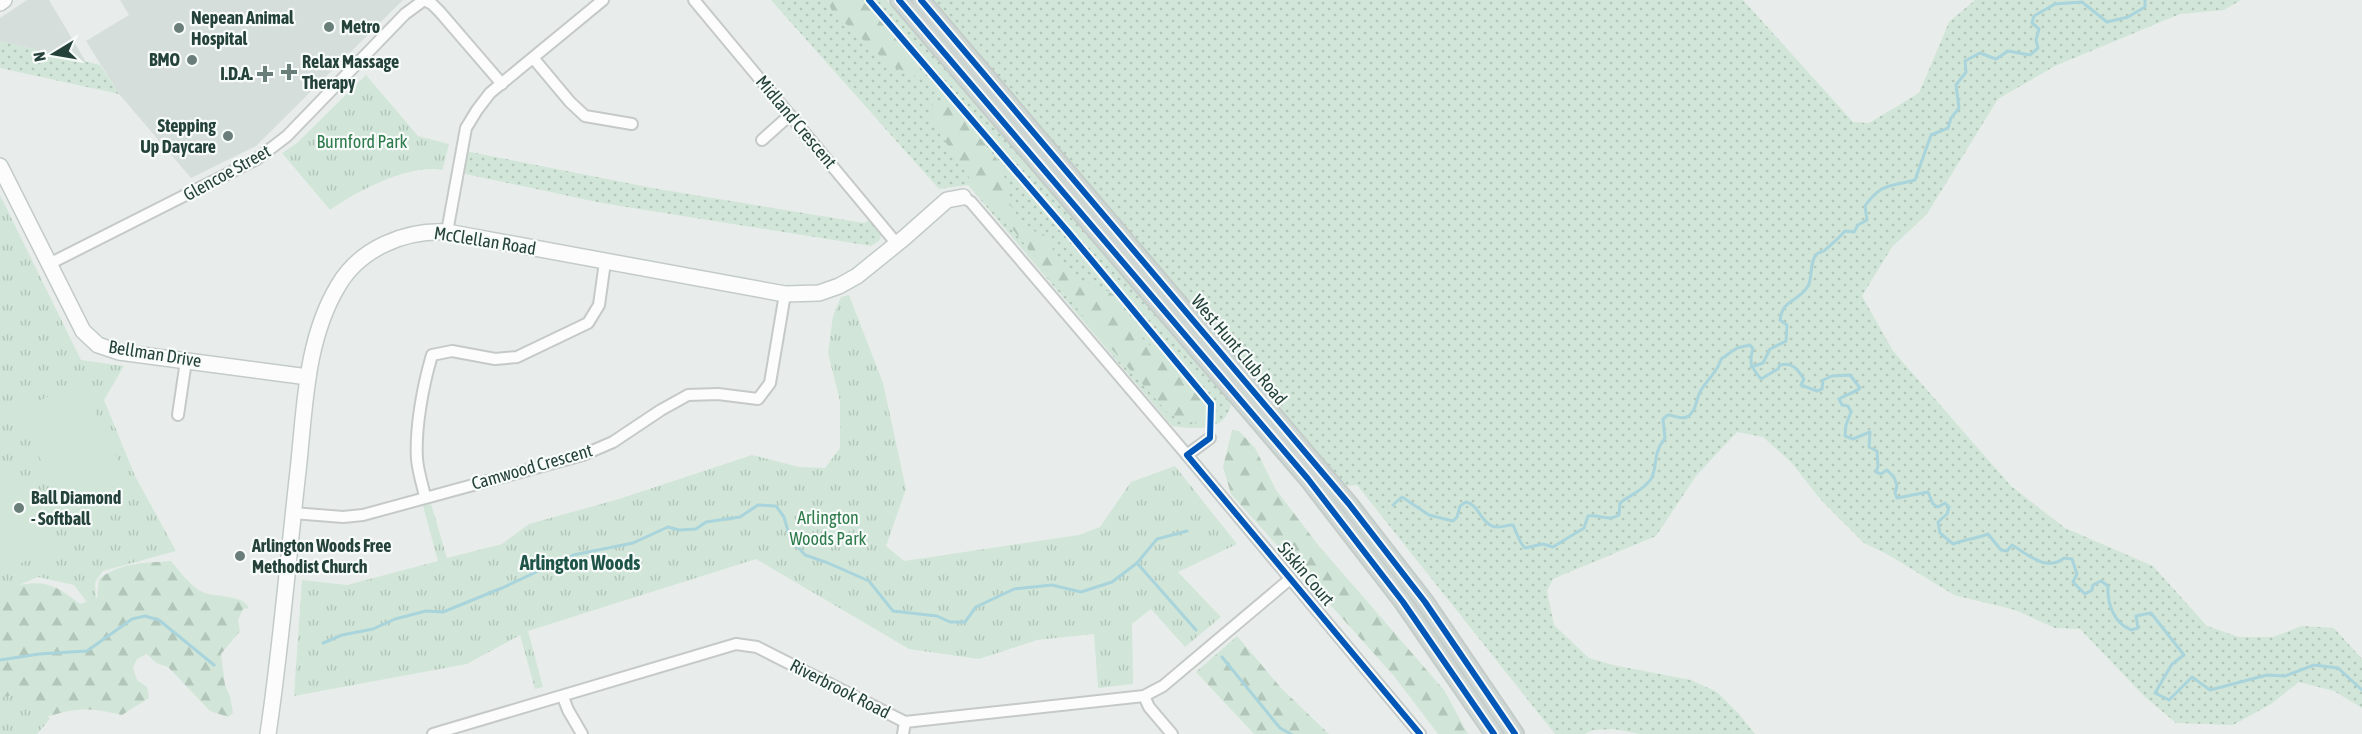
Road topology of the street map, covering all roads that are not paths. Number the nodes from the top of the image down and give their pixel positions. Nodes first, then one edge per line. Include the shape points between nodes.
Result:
1 (4, 0) edge
2 (603, 0) edge
3 (694, 0) edge
4 (899, 0) edge
5 (921, 0) edge
6 (0, 3) edge
7 (534, 59) junction
8 (502, 84) junction
9 (790, 115) junction
10 (632, 124) dead end
11 (762, 140) dead end
12 (0, 166) edge
13 (963, 197) joint
14 (447, 232) junction
15 (897, 244) junction
16 (605, 262) junction
17 (49, 264) junction
18 (785, 294) junction
19 (186, 361) junction
20 (308, 376) junction
21 (178, 414) dead end
22 (1210, 438) dead end
23 (1187, 454) junction
24 (425, 496) junction
25 (293, 513) junction
26 (1290, 579) junction
27 (1144, 696) junction
28 (563, 697) junction
29 (905, 722) junction
30 (268, 734) edge
31 (433, 734) edge
32 (582, 734) edge
33 (903, 734) edge
34 (1172, 734) edge
35 (1420, 734) edge
36 (1494, 734) edge
37 (1515, 734) edge

1 - 6 street
2 - 7 street
3 - 9 street, Midland Crescent
4 - 36 main road, West Hunt Club Road via 1308,479 1403,602
5 - 37 main road, West Hunt Club Road via 1364,523 1429,608
7 - 8 street
7 - 10 street via 585,116
8 - 14 street via 490,93 466,128
8 - 17 street, Glencoe Street via 441,12 424,0 286,136 257,159
9 - 11 street
9 - 15 street, Midland Crescent
12 - 17 street, Bellman Drive
13 - 15 street, McClellan Road via 947,200
13 - 23 street, Siskin Court
14 - 16 street, McClellan Road
14 - 20 street, McClellan Road via 407,235 386,243 352,267 338,285 320,323
15 - 18 street, McClellan Road via 839,286 819,293
16 - 18 street, McClellan Road
16 - 24 street via 599,305 588,323 517,357 495,358 452,351 432,355 417,440
17 - 19 street, Bellman Drive via 83,331 98,345 119,352
18 - 24 street, Camwood Crescent via 770,382 758,399 688,395 613,442 584,454
19 - 20 street, Bellman Drive
19 - 21 street
20 - 25 street, McClellan Road
22 - 23 street
23 - 26 street, Siskin Court
24 - 25 street, Camwood Crescent via 363,515
25 - 30 street, McClellan Road
26 - 27 street, Riverbrook Road via 1163,686
26 - 35 street, Siskin Court
27 - 29 street, Riverbrook Road
27 - 34 street
28 - 29 street, Riverbrook Road via 736,644 756,647
28 - 31 street, Riverbrook Road
28 - 32 street
29 - 33 street

